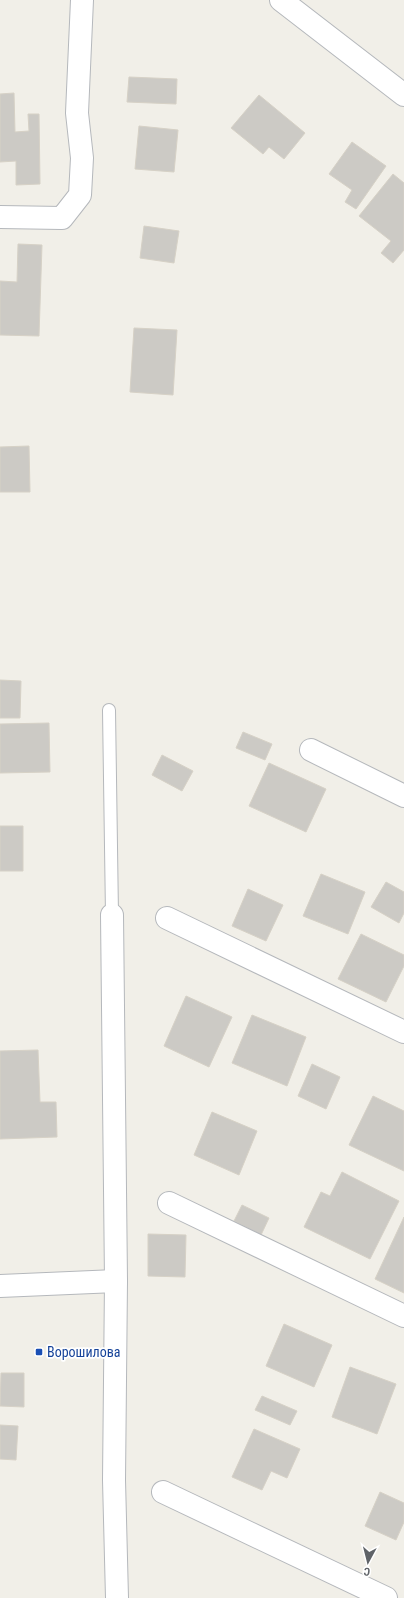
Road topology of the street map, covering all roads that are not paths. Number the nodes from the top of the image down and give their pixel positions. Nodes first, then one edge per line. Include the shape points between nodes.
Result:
1 (82, 0) edge
2 (281, 0) edge
3 (404, 95) edge
4 (0, 217) edge
5 (109, 710) dead end
6 (311, 750) dead end
7 (404, 796) edge
8 (112, 915) joint
9 (167, 918) dead end
10 (404, 1032) edge
11 (169, 1203) dead end
12 (116, 1281) junction
13 (0, 1286) edge
14 (404, 1316) edge
15 (163, 1492) dead end
16 (117, 1598) edge
17 (386, 1598) edge

1 - 4 street via 78,113 82,158 80,195 62,218
2 - 3 street
5 - 8 lane
6 - 7 street
8 - 12 street
9 - 10 street
11 - 14 street
12 - 13 street
12 - 16 street via 114,1480
15 - 17 street

